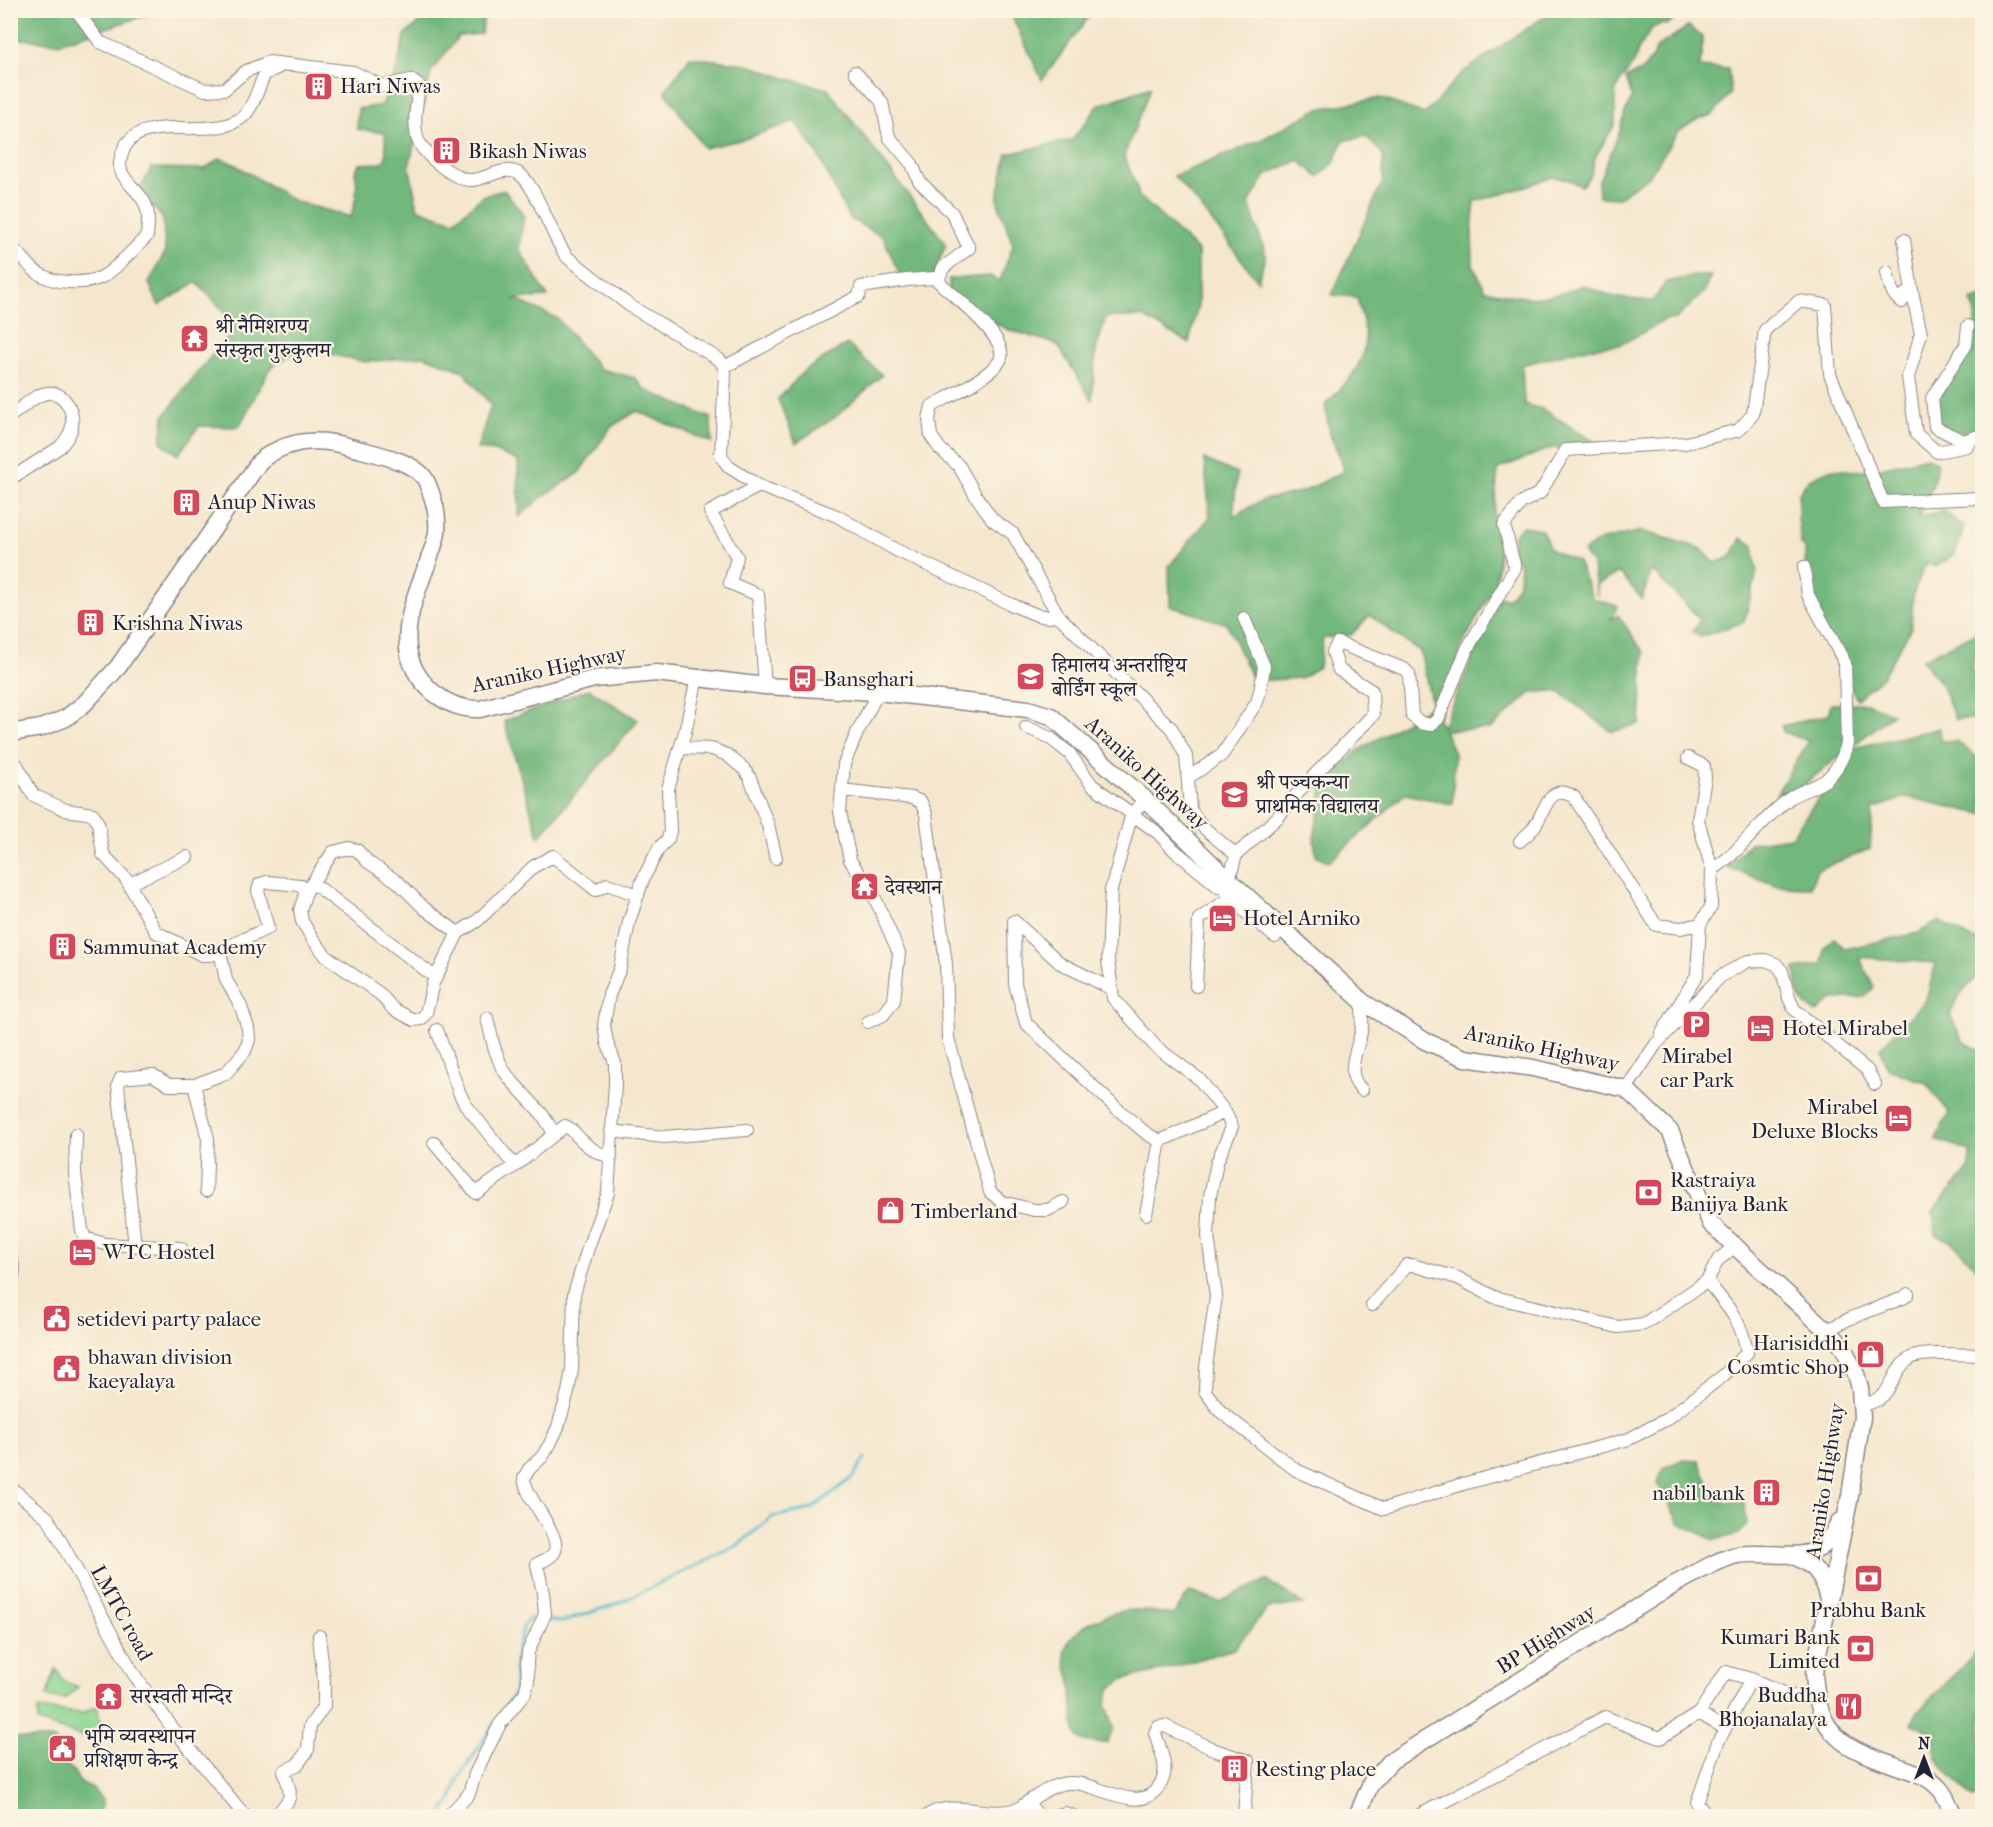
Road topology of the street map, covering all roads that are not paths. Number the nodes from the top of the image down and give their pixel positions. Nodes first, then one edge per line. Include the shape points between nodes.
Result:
1 (76, 10) edge
2 (288, 64) junction
3 (855, 72) dead end
4 (1904, 240) dead end
5 (10, 248) edge
6 (1887, 272) dead end
7 (938, 281) junction
8 (1912, 291) junction
9 (1968, 326) dead end
10 (724, 367) junction
11 (10, 416) edge
12 (1978, 437) edge
13 (10, 479) edge
14 (759, 486) junction
15 (1983, 498) edge
16 (1804, 567) dead end
17 (1058, 615) junction
18 (1244, 618) dead end
19 (697, 678) junction
20 (765, 686) junction
21 (878, 692) junction
22 (1026, 727) dead end
23 (10, 733) edge
24 (681, 748) junction
25 (1688, 758) dead end
26 (10, 765) edge
27 (1189, 777) junction
28 (842, 790) junction
29 (1146, 800) junction
30 (1132, 813) junction
31 (1520, 841) dead end
32 (1236, 855) junction
33 (187, 857) dead end
34 (776, 858) dead end
35 (1712, 870) junction
36 (1224, 883) junction
37 (129, 884) junction
38 (310, 887) junction
39 (638, 896) junction
40 (1233, 897) junction
41 (1700, 924) junction
42 (458, 933) junction
43 (1275, 937) dead end
44 (220, 951) junction
45 (436, 978) junction
46 (1196, 986) dead end
47 (1112, 989) junction
48 (1363, 1002) junction
49 (487, 1018) dead end
50 (868, 1022) dead end
51 (437, 1030) dead end
52 (1656, 1044) junction
53 (1875, 1084) dead end
54 (194, 1085) junction
55 (1626, 1089) junction
56 (1362, 1090) dead end
57 (1224, 1112) junction
58 (747, 1130) dead end
59 (611, 1131) junction
60 (554, 1133) junction
61 (76, 1134) dead end
62 (1160, 1141) junction
63 (434, 1143) dead end
64 (611, 1156) junction
65 (516, 1165) junction
66 (206, 1191) dead end
67 (1063, 1202) dead end
68 (1146, 1214) dead end
69 (135, 1246) junction
70 (1735, 1246) junction
71 (181, 1248) dead end
72 (10, 1256) edge
73 (1707, 1281) junction
74 (1908, 1294) dead end
75 (10, 1299) edge
76 (1372, 1305) dead end
77 (1827, 1330) junction
78 (1983, 1355) edge
79 (1862, 1405) junction
80 (11, 1489) edge
81 (1850, 1496) junction
82 (1791, 1555) junction
83 (1828, 1599) junction
84 (319, 1636) dead end
85 (1751, 1679) junction
86 (1815, 1697) junction
87 (1699, 1713) junction
88 (1725, 1729) junction
89 (1020, 1809) edge
90 (245, 1816) edge
91 (275, 1816) edge
92 (448, 1816) edge
93 (927, 1816) edge
94 (1038, 1816) edge
95 (1053, 1816) edge
96 (1073, 1816) edge
97 (1244, 1816) edge
98 (1357, 1816) edge
99 (1418, 1816) edge
100 (1702, 1816) edge
101 (1954, 1816) edge

1 - 2 street via 100,42 205,90 225,89 246,71 269,62
2 - 5 street via 265,74 252,105 234,121 220,127 147,129 128,141 120,166 144,201 147,236 103,276 65,282 49,279
2 - 10 street via 353,72 382,86 417,82 418,141 442,166 455,176 470,180 500,171 518,173 530,185 567,257 630,306 720,360
3 - 7 street via 882,102 889,137 912,164 919,182 952,213 969,248 943,268
4 - 8 street
6 - 8 street via 1897,300 1902,302 1905,294
7 - 10 street via 907,280 861,287 859,296
7 - 17 street via 994,334 1002,355 989,372 933,406 929,419 931,436 959,466 993,520 1013,534
8 - 12 street via 1921,334 1908,377 1916,434 1937,452 1967,446
9 - 12 street via 1966,345 1932,398 1935,427 1963,441
10 - 14 street via 721,454 729,467
11 - 13 street via 37,396 58,393 70,409 72,426 60,447
14 - 17 street via 837,516 896,550 1010,604 1037,615
14 - 20 street via 710,512 737,557 730,583 758,596
15 - 32 street via 1883,502 1830,374 1825,305 1799,301 1765,330 1754,414 1739,430 1686,443 1566,450 1540,493 1521,503 1504,525 1515,568 1467,649 1438,718 1431,725 1412,716 1409,674 1404,669 1338,643 1333,652 1339,670 1372,691 1373,715 1277,818
16 - 35 street via 1808,595 1845,663 1845,754 1825,780 1790,797
17 - 27 street via 1172,729 1186,756
18 - 27 street via 1264,666 1257,702 1222,755
19 - 20 highway, Araniko Highway
19 - 23 highway, Araniko Highway via 656,673 594,680 480,710 443,700 417,672 407,641 412,603 437,531 435,505 425,478 393,459 337,443 305,442 279,449 260,461 118,667 85,703 66,718
19 - 24 street
20 - 21 highway, Araniko Highway
21 - 28 street via 844,764
21 - 29 highway, Araniko Highway via 1028,709 1051,716
22 - 30 street via 1050,738 1069,753 1092,785
24 - 34 street via 712,749 744,769 768,825
24 - 39 street via 668,789 668,839 651,862
25 - 35 street via 1704,766 1698,820
26 - 37 street via 21,770 33,795 66,810 93,814 103,854
27 - 32 street via 1190,810 1204,828
28 - 50 street via 840,812 850,860 874,896 899,953 894,1001 883,1015
28 - 67 street via 921,802 926,814 946,964 948,1038 990,1192 1002,1202 1034,1210 1048,1210
29 - 30 street
29 - 36 highway, Araniko Highway
30 - 36 street
30 - 47 street via 1111,890 1108,960
31 - 41 street via 1534,828 1546,801 1566,792 1574,797 1656,925
32 - 36 street
33 - 37 street
35 - 41 street via 1711,908
36 - 40 street
36 - 48 highway, Araniko Highway
37 - 44 street via 156,932 202,955
38 - 42 street via 333,852 357,850
38 - 44 street via 260,884 258,891 268,928
38 - 45 street
38 - 45 street via 300,910 312,939 326,956 380,994 393,1009 414,1020 421,1019
39 - 42 street via 607,884 596,890 553,856 532,867 477,921
39 - 59 street via 604,1025 615,1063
40 - 43 street
40 - 46 street via 1199,919
41 - 52 street via 1696,975
42 - 45 street
44 - 54 street via 226,980 240,1004 249,1040 245,1051 226,1072
47 - 57 street via 1113,998 1156,1047 1199,1079
47 - 62 street via 1060,963 1014,921 1015,984 1026,1023 1114,1106
48 - 55 highway, Araniko Highway via 1425,1041 1465,1058 1533,1068
48 - 56 street via 1352,1066 1354,1084
49 - 60 street via 502,1068
51 - 65 street via 465,1104
52 - 53 street via 1721,976 1748,961 1766,960 1782,971 1794,1009 1868,1070
52 - 55 street
54 - 66 street via 208,1140
54 - 69 street via 169,1085 153,1075 121,1078 118,1085
55 - 70 highway, Araniko Highway via 1670,1131 1711,1224
57 - 62 street
57 - 73 street via 1232,1127 1217,1162 1210,1196 1208,1236 1216,1296 1205,1391 1220,1411 1296,1470 1384,1509 1629,1439 1668,1419 1747,1353 1737,1318
58 - 59 street via 664,1137
59 - 64 street
60 - 64 street via 570,1127 595,1151
60 - 65 street
61 - 69 street via 75,1173 85,1238
62 - 68 street
63 - 65 street via 476,1193
64 - 92 street via 608,1193 574,1294 568,1392 550,1444 524,1478 529,1496 555,1538 554,1554 537,1564 545,1614 528,1652 525,1693 500,1724 469,1794
69 - 71 street
70 - 73 street via 1718,1260
70 - 77 highway, Araniko Highway
72 - 75 street via 14,1269
73 - 76 street via 1644,1324 1618,1326 1494,1297 1458,1278 1412,1265 1407,1265
74 - 77 street
77 - 79 highway, Araniko Highway via 1851,1362
78 - 79 street via 1914,1356 1903,1365 1882,1398
79 - 81 highway, Araniko Highway
80 - 90 street, LMTC road via 48,1518 133,1672 171,1726
81 - 82 highway, BP Highway via 1827,1543 1812,1553
81 - 83 highway, Araniko Highway
82 - 83 highway, BP Highway via 1815,1569 1823,1579
82 - 98 highway, BP Highway via 1735,1556 1677,1583 1391,1761 1371,1783
83 - 86 highway, Araniko Highway via 1814,1673
84 - 91 street via 324,1706 310,1726 308,1749 297,1765 284,1771 290,1801
85 - 86 street via 1791,1696
85 - 87 street via 1726,1672
85 - 88 street
86 - 101 highway, Araniko Highway via 1824,1721 1841,1742 1926,1776 1940,1789
87 - 88 street
87 - 99 street via 1660,1738 1605,1717
88 - 100 street via 1697,1803
89 - 93 street via 988,1813 969,1809 940,1811
89 - 94 street
89 - 97 street via 1053,1786 1072,1782 1131,1800 1150,1796 1165,1776 1155,1733 1158,1727 1165,1726 1248,1761
95 - 96 street

